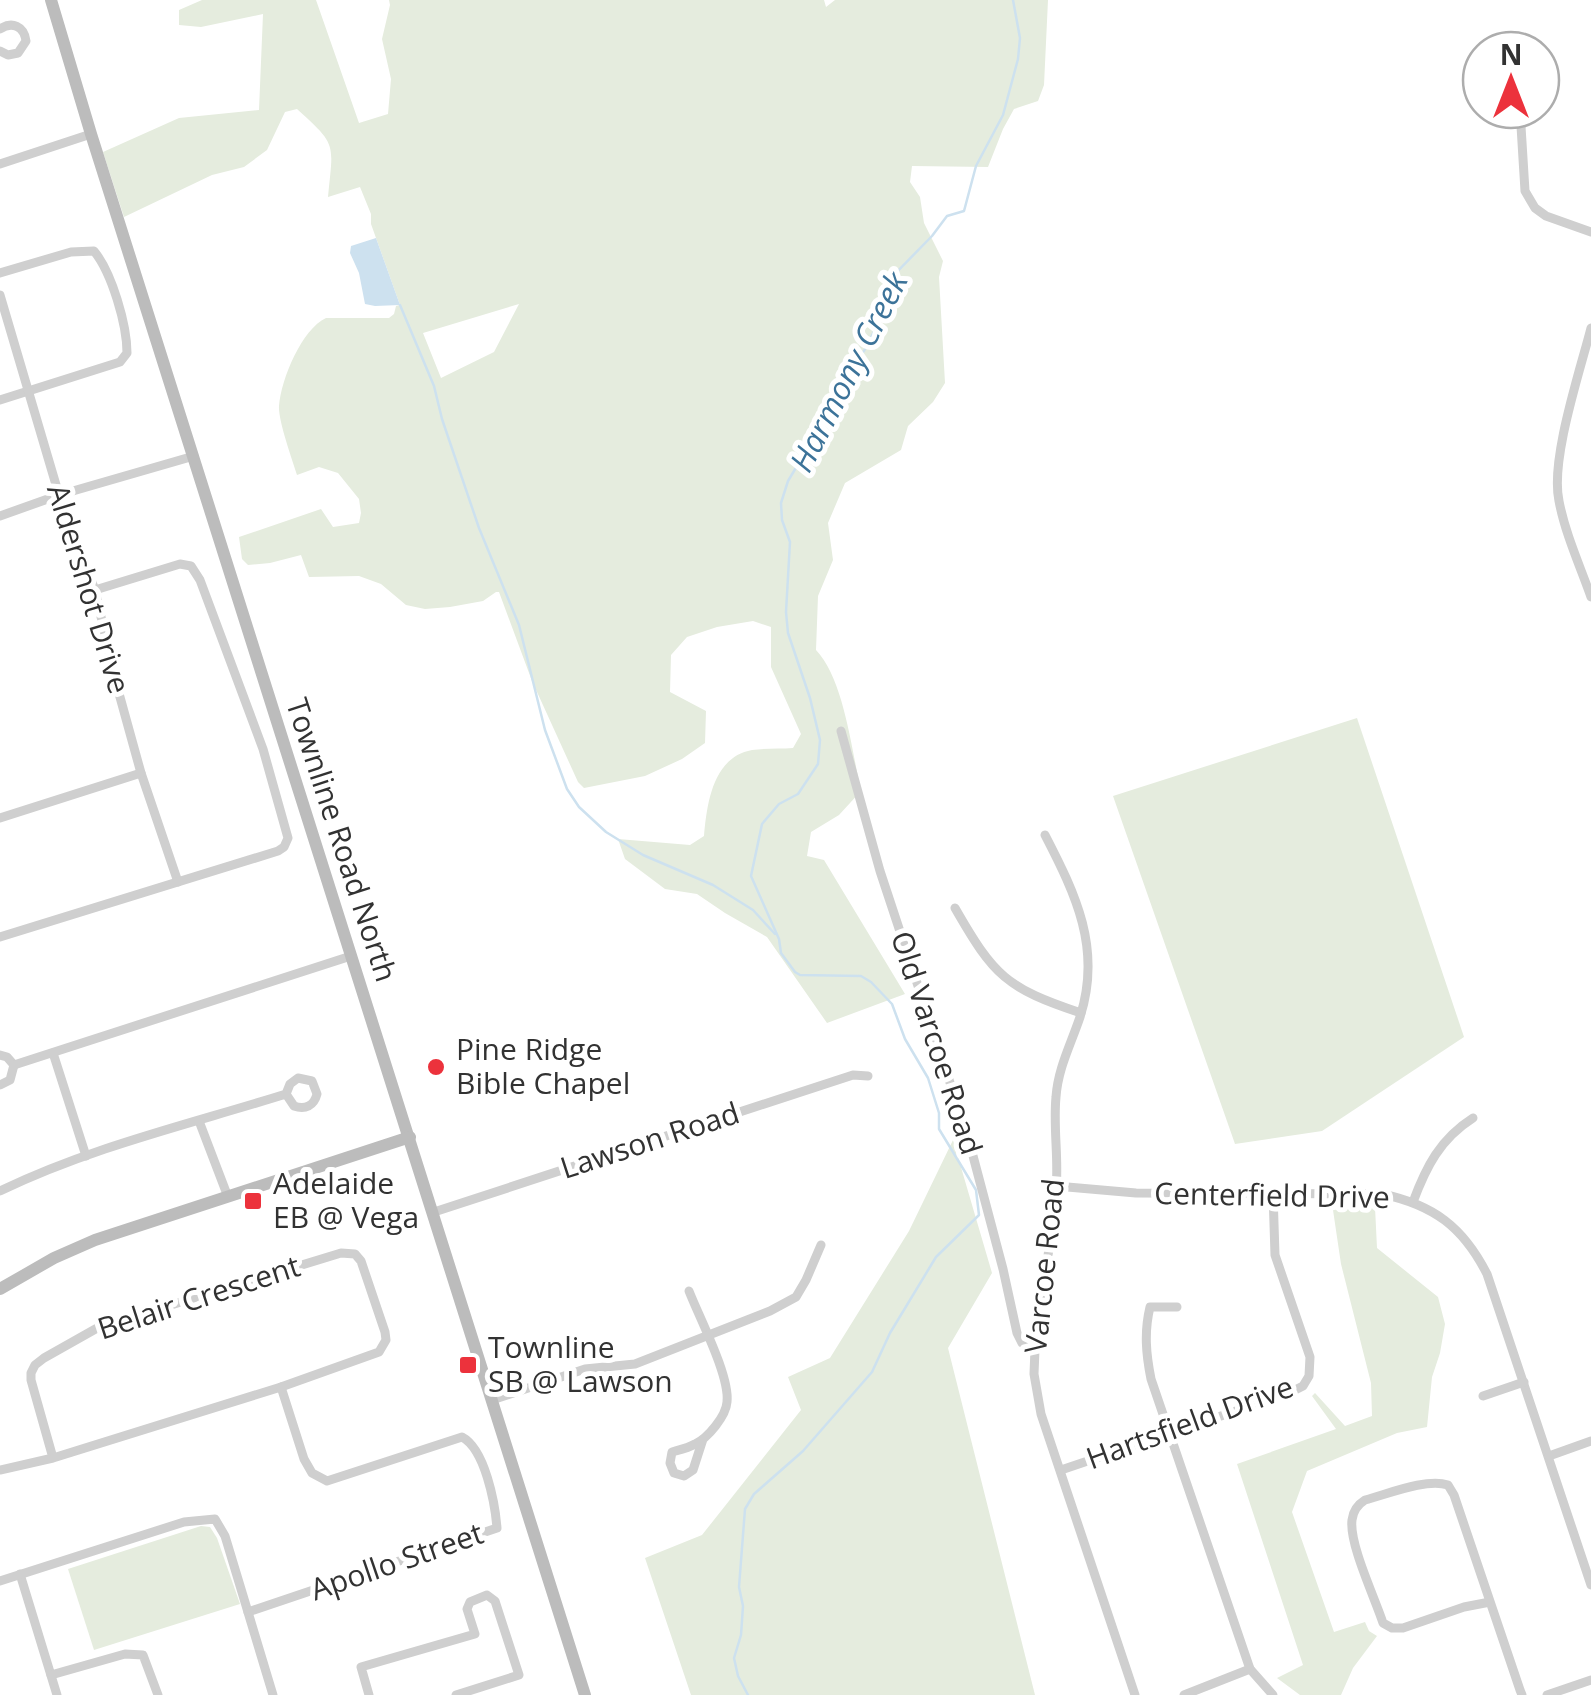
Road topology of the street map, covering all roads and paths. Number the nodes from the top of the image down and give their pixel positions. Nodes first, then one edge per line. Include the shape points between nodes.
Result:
1 (51, 0) edge
2 (0, 29) edge
3 (0, 51) edge
4 (1522, 130) edge
5 (91, 134) junction
6 (0, 164) edge
7 (1591, 232) edge
8 (0, 274) edge
9 (0, 296) edge
10 (1591, 328) edge
11 (30, 390) junction
12 (0, 400) edge
13 (194, 456) junction
14 (60, 495) junction
15 (0, 516) edge
16 (95, 590) junction
17 (1591, 596) edge
18 (841, 731) dead end
19 (142, 773) junction
20 (0, 818) edge
21 (1044, 836) dead end
22 (178, 882) junction
23 (956, 908) dead end
24 (0, 937) edge
25 (351, 956) junction
26 (1081, 1013) junction
27 (53, 1052) junction
28 (0, 1055) edge
29 (14, 1065) junction
30 (868, 1076) dead end
31 (0, 1085) edge
32 (286, 1094) dead end
33 (1473, 1118) dead end
34 (199, 1121) junction
35 (410, 1137) junction
36 (86, 1156) junction
37 (1056, 1186) junction
38 (0, 1191) edge
39 (1273, 1193) junction
40 (228, 1197) junction
41 (1413, 1202) junction
42 (434, 1212) junction
43 (821, 1245) dead end
44 (0, 1289) edge
45 (689, 1290) dead end
46 (1177, 1306) dead end
47 (708, 1337) junction
48 (1035, 1349) junction
49 (1524, 1382) junction
50 (282, 1387) junction
51 (1484, 1396) dead end
52 (492, 1400) junction
53 (1170, 1434) junction
54 (703, 1439) dead end
55 (1591, 1441) edge
56 (1549, 1456) junction
57 (53, 1458) junction
58 (0, 1470) edge
59 (1061, 1470) junction
60 (20, 1574) junction
61 (0, 1580) edge
62 (1591, 1585) edge
63 (1490, 1602) junction
64 (248, 1612) junction
65 (1250, 1669) junction
66 (51, 1674) junction
67 (1591, 1680) edge
68 (57, 1695) edge
69 (158, 1695) edge
70 (273, 1695) edge
71 (369, 1695) edge
72 (456, 1695) edge
73 (586, 1695) edge
74 (1135, 1695) edge
75 (1184, 1695) edge
76 (1273, 1695) edge
77 (1522, 1695) edge
78 (1547, 1695) edge

1 - 5 main road, Townline Road North
2 - 3 street via 16,25 26,41 18,53
4 - 7 street via 1526,190 1535,208
5 - 6 street
5 - 13 main road, Townline Road North
8 - 11 street via 94,251 114,289 128,353 120,362
9 - 11 street, Aldershot Drive
10 - 17 street via 1556,480
11 - 12 street
11 - 14 street, Aldershot Drive
13 - 14 street
13 - 25 main road, Townline Road North
14 - 15 street
14 - 16 street, Aldershot Drive
16 - 19 street, Aldershot Drive
16 - 22 street via 191,566 244,694 288,830 278,851
18 - 48 street, Old Varcoe Road via 968,1137 1017,1333
19 - 20 street
19 - 22 street, Aldershot Drive
21 - 26 street, Varcoe Road via 1086,934
22 - 24 street
23 - 26 street via 977,946 1008,980
25 - 27 street
25 - 35 main road, Townline Road North
26 - 37 street, Varcoe Road via 1057,1083
27 - 29 street
27 - 36 street
28 - 29 street
29 - 31 street via 10,1080
30 - 42 street, Lawson Road
32 - 34 street
33 - 41 street via 1439,1147
34 - 36 street
34 - 40 street
35 - 40 main road
35 - 42 main road, Townline Road North
36 - 38 street
37 - 39 street, Centerfield Drive
37 - 48 street, Varcoe Road
39 - 41 street, Centerfield Drive via 1368,1193
39 - 53 street, Hartsfield Drive via 1275,1254 1310,1357 1309,1376 1289,1393
40 - 44 main road via 96,1240
41 - 49 street, Centerfield Drive via 1456,1228 1478,1256
42 - 52 main road, Townline Road North
43 - 47 street via 796,1297
45 - 47 street
46 - 53 street via 1150,1308 1146,1323 1151,1379
47 - 52 street via 635,1364 585,1368
47 - 54 street via 728,1401
48 - 59 street, Varcoe Road via 1037,1395
49 - 51 street
49 - 56 street, Centerfield Drive
50 - 57 street
50 - 57 street, Belair Crescent via 383,1348 385,1332 356,1254 121,1319 60,1348 35,1365 31,1380
50 - 64 street, Apollo Street via 304,1459 327,1480 462,1437 472,1442 497,1528
52 - 73 main road, Townline Road North
53 - 59 street, Hartsfield Drive
53 - 65 street
55 - 56 street
56 - 62 street, Centerfield Drive
57 - 58 street
59 - 74 street, Varcoe Road
60 - 61 street
60 - 64 street via 184,1522 214,1519
60 - 66 street
63 - 63 street via 1448,1485 1426,1484 1358,1505 1353,1536 1383,1622 1403,1628
63 - 77 street
64 - 70 street
65 - 75 street
65 - 76 street
66 - 68 street
66 - 69 street via 143,1655
67 - 78 street
71 - 72 street via 361,1667 474,1634 467,1609 486,1595 495,1601 519,1675

